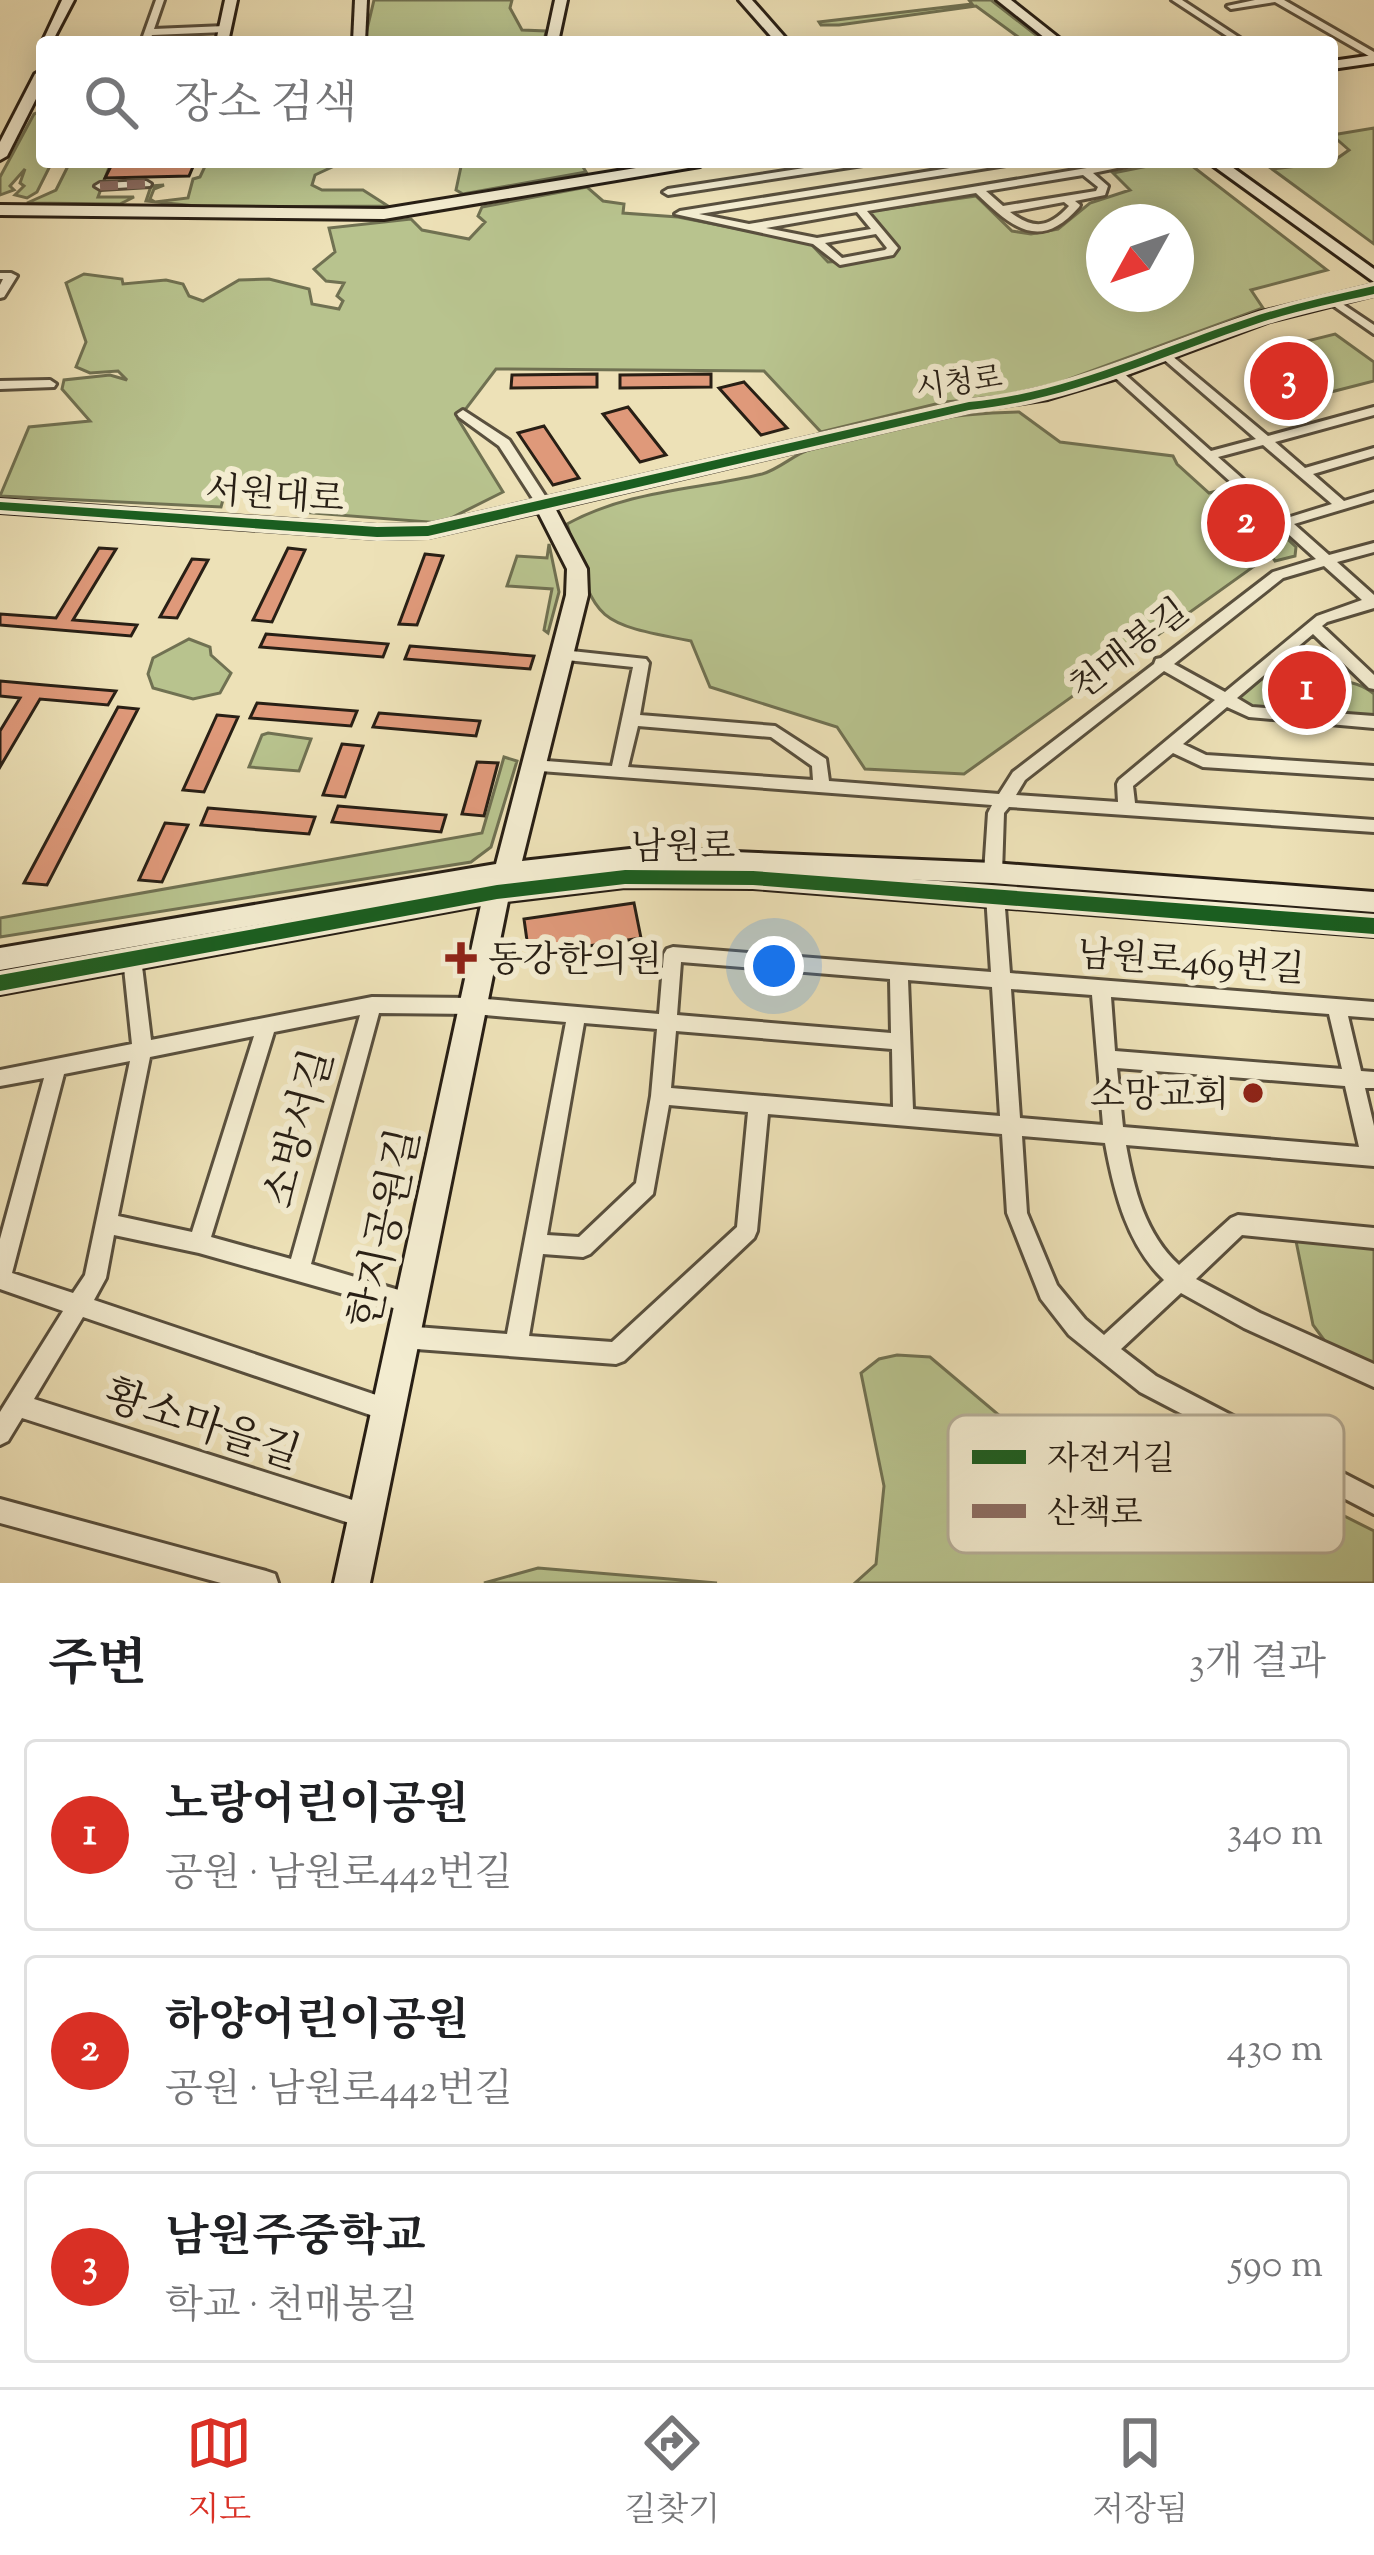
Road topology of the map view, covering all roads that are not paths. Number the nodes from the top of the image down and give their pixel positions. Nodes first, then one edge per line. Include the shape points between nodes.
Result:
1 (68, 0) edge
2 (80, 0) edge
3 (160, 0) edge
4 (231, 0) edge
5 (361, 0) edge
6 (561, 0) edge
7 (745, 0) edge
8 (1003, 0) edge
9 (1013, 0) edge
10 (1176, 0) edge
11 (1276, 0) edge
12 (1231, 6) dead end
13 (224, 35) edge
14 (49, 36) edge
15 (61, 36) edge
16 (147, 36) edge
17 (186, 36) edge
18 (359, 36) edge
19 (553, 36) edge
20 (778, 36) edge
21 (1050, 36) edge
22 (1060, 36) edge
23 (1232, 36) edge
24 (1337, 36) edge
25 (1338, 37) edge
26 (1374, 58) edge
27 (36, 60) edge
28 (1338, 64) edge
29 (36, 86) edge
30 (36, 107) edge
31 (25, 108) junction
32 (0, 125) edge
33 (0, 156) edge
34 (665, 168) edge
35 (783, 168) edge
36 (826, 168) edge
37 (910, 168) edge
38 (969, 168) edge
39 (1032, 168) edge
40 (1108, 168) edge
41 (1223, 168) edge
42 (1234, 168) edge
43 (595, 170) edge
44 (653, 170) junction
45 (1086, 172) junction
46 (788, 174) junction
47 (919, 176) junction
48 (1043, 178) junction
49 (146, 184) dead end
50 (100, 186) dead end
51 (978, 189) junction
52 (668, 192) junction
53 (804, 194) junction
54 (938, 195) junction
55 (1066, 199) junction
56 (860, 209) junction
57 (0, 210) edge
58 (1001, 210) junction
59 (680, 214) junction
60 (823, 215) junction
61 (750, 226) junction
62 (878, 230) junction
63 (817, 241) junction
64 (1374, 267) edge
65 (0, 276) edge
66 (1374, 277) edge
67 (1374, 290) edge
68 (0, 295) edge
69 (1332, 300) junction
70 (1374, 330) edge
71 (1166, 354) junction
72 (1115, 372) junction
73 (50, 384) dead end
74 (0, 386) edge
75 (463, 414) dead end
76 (1371, 416) edge
77 (1268, 441) junction
78 (1374, 452) edge
79 (1208, 456) junction
80 (1305, 472) junction
81 (1374, 496) edge
82 (544, 505) junction
83 (0, 506) edge
84 (1342, 506) junction
85 (1284, 523) junction
86 (1374, 547) edge
87 (1327, 561) junction
88 (1374, 602) edge
89 (1314, 627) junction
90 (562, 655) junction
91 (1161, 663) junction
92 (1374, 684) edge
93 (1226, 700) junction
94 (631, 720) junction
95 (1374, 722) edge
96 (1171, 746) junction
97 (533, 766) junction
98 (619, 772) junction
99 (1374, 772) edge
100 (821, 786) junction
101 (1003, 798) junction
102 (1127, 809) junction
103 (1374, 826) edge
104 (502, 882) junction
105 (994, 884) junction
106 (1374, 902) edge
107 (1374, 926) edge
108 (132, 958) junction
109 (0, 959) edge
110 (899, 974) junction
111 (1003, 982) junction
112 (0, 983) edge
113 (1100, 988) junction
114 (371, 1005) junction
115 (474, 1006) junction
116 (1337, 1007) junction
117 (1374, 1010) edge
118 (576, 1017) junction
119 (668, 1022) junction
120 (267, 1024) junction
121 (898, 1042) junction
122 (142, 1048) junction
123 (1109, 1059) junction
124 (57, 1065) junction
125 (0, 1078) edge
126 (1363, 1079) edge
127 (661, 1096) junction
128 (759, 1105) junction
129 (903, 1114) junction
130 (1007, 1124) junction
131 (1116, 1134) junction
132 (1373, 1157) edge
133 (109, 1224) junction
134 (1374, 1238) edge
135 (199, 1243) junction
136 (535, 1244) junction
137 (298, 1272) junction
138 (0, 1279) edge
139 (1179, 1281) junction
140 (411, 1304) junction
141 (78, 1307) junction
142 (403, 1337) junction
143 (516, 1345) junction
144 (1105, 1350) junction
145 (1374, 1376) edge
146 (17, 1405) junction
147 (388, 1410) junction
148 (1207, 1415) edge
149 (0, 1433) edge
150 (1344, 1486) edge
151 (1374, 1502) edge
152 (0, 1511) edge
153 (364, 1516) junction
154 (266, 1583) edge
155 (352, 1583) edge

1 - 14 street
2 - 15 street
3 - 16 street
4 - 13 street
5 - 18 street
6 - 19 street
7 - 20 street
8 - 21 street
9 - 22 street
10 - 23 street
11 - 12 street
11 - 24 street
13 - 17 street
25 - 26 street
26 - 28 street
27 - 32 street
29 - 31 street
30 - 31 street
31 - 33 street
34 - 44 street
35 - 46 street
36 - 46 street
37 - 47 street
38 - 47 street
39 - 48 street
40 - 45 street
41 - 66 street
42 - 64 street
43 - 44 street
43 - 57 street via 384,214
44 - 52 street
45 - 48 street
45 - 55 street via 1101,193
46 - 52 street
46 - 53 street
47 - 53 street
47 - 54 street
48 - 51 street
49 - 50 street
51 - 54 street
51 - 58 street
52 - 59 street
53 - 59 street
53 - 60 street
54 - 56 street
55 - 58 street
55 - 58 street via 1075,206 1060,222 1030,230
56 - 60 street
56 - 62 street
59 - 61 street
60 - 61 street
61 - 63 street
62 - 63 street
62 - 63 street via 889,253 840,262
65 - 68 street via 11,276
67 - 69 street, 시청로
69 - 70 street
69 - 71 street, 시청로
71 - 72 street, 시청로
71 - 77 street
72 - 79 street
72 - 82 street, 시청로 via 1016,404 969,406
73 - 74 street
75 - 82 street via 504,443
76 - 77 street
77 - 79 street
77 - 80 street
78 - 80 street
79 - 85 street
80 - 84 street
81 - 84 street
82 - 83 street, 서원대로 via 428,531 377,532
82 - 90 street via 577,569
84 - 85 street
85 - 87 street
86 - 87 street, 천매봉길
87 - 88 street
87 - 91 street, 천매봉길 via 1277,575
88 - 89 street
89 - 92 street
89 - 93 street
90 - 94 street via 641,663
90 - 97 street
91 - 93 street
91 - 101 street, 천매봉길 via 1019,776
93 - 95 street via 1249,712
93 - 96 street
94 - 98 street
94 - 100 street via 775,732 820,763
96 - 99 street via 1203,760
96 - 102 street via 1125,784
97 - 98 street
97 - 104 street
98 - 100 street
100 - 101 street
101 - 102 street
101 - 105 street
102 - 103 street
104 - 105 street, 남원로
104 - 108 street, 남원로
104 - 109 street, 남원로
104 - 115 street, 한지공원길
105 - 106 street, 남원로
105 - 107 street, 남원로
105 - 111 street
108 - 112 street, 남원로
108 - 122 street
110 - 111 street, 남원로469번길
110 - 119 street, 남원로469번길 via 673,954
110 - 121 street
111 - 113 street, 남원로469번길
111 - 130 street
113 - 116 street, 남원로469번길
113 - 123 street
114 - 115 street, 소방서길
114 - 120 street, 소방서길
114 - 137 street, 소방서길
115 - 118 street, 소방서길
115 - 140 street, 한지공원길
116 - 117 street, 남원로469번길
116 - 126 street
118 - 119 street, 소방서길
118 - 136 street
119 - 121 street, 소방서길
119 - 127 street
120 - 122 street, 소방서길
120 - 135 street, 소방서길
121 - 129 street
122 - 124 street, 소방서길
122 - 133 street
123 - 126 street
123 - 131 street
124 - 125 street, 소방서길
124 - 138 street
126 - 132 street
127 - 128 street
127 - 136 street via 646,1187 583,1247
128 - 129 street
128 - 143 street via 747,1231 616,1353
129 - 130 street
130 - 131 street
130 - 144 street via 1027,1246 1048,1292
131 - 132 street
131 - 139 street via 1123,1197 1145,1244
133 - 135 street
133 - 141 street
134 - 139 street via 1238,1225
135 - 137 street
136 - 143 street
137 - 140 street
138 - 141 street, 황소마을길
139 - 144 street
139 - 145 street
140 - 142 street, 한지공원길
141 - 146 street
141 - 147 street, 황소마을길
142 - 143 street
142 - 147 street, 한지공원길
144 - 148 street
146 - 149 street
146 - 153 street, 황소마을길
147 - 153 street, 한지공원길
150 - 151 street
152 - 154 street
153 - 155 street, 한지공원길

